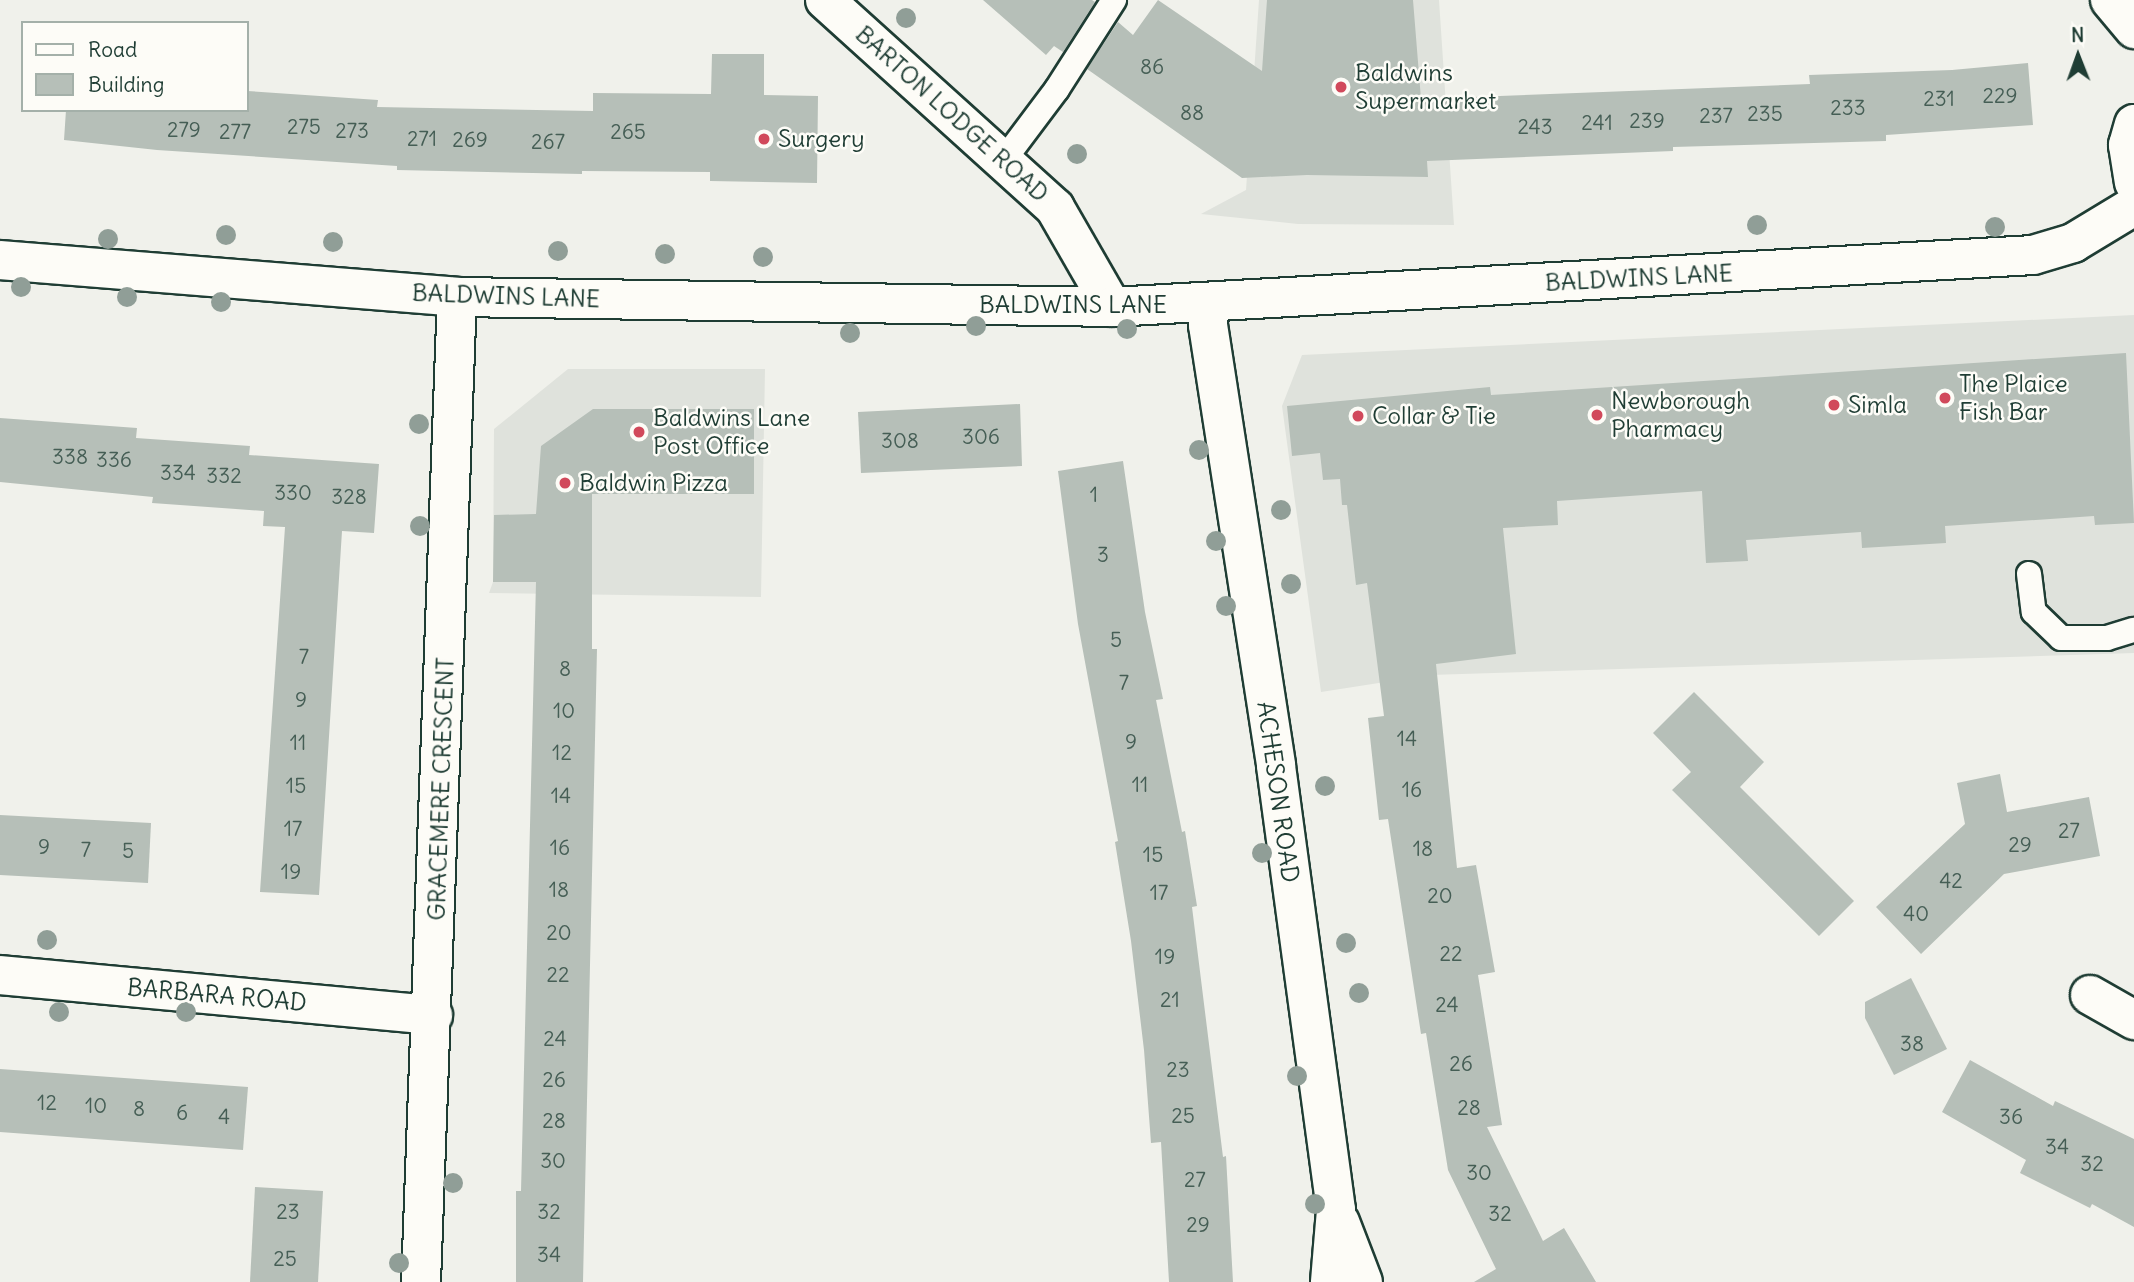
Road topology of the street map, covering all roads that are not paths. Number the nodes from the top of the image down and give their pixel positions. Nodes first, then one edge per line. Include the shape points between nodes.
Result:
1 (825, 0) edge
2 (1114, 0) edge
3 (2110, 0) edge
4 (2134, 29) edge
5 (2134, 124) edge
6 (1003, 160) junction
7 (2134, 183) edge
8 (2134, 206) edge
9 (0, 260) edge
10 (457, 297) junction
11 (1208, 303) junction
12 (1112, 307) junction
13 (2029, 575) dead end
14 (2134, 629) edge
15 (0, 975) edge
16 (2090, 995) dead end
17 (433, 1014) junction
18 (2134, 1020) edge
19 (1336, 1210) junction
20 (421, 1282) edge
21 (1330, 1282) edge
22 (1363, 1282) edge

1 - 6 street, BARTON LODGE ROAD
2 - 6 lane via 1057,89
3 - 4 street
5 - 7 street via 2128,145
6 - 12 street, BARTON LODGE ROAD via 1055,208
8 - 11 street, BALDWINS LANE via 2073,243 2033,255
9 - 10 street, BALDWINS LANE
10 - 12 street, BALDWINS LANE
10 - 17 street, GRACEMERE CRESCENT
11 - 12 street, BALDWINS LANE
11 - 19 street, ACHESON ROAD
13 - 14 lane via 2034,612 2061,638 2107,638
15 - 17 street, BARBARA ROAD
16 - 18 street
17 - 20 street, GRACEMERE CRESCENT
19 - 21 street, ACHESON ROAD
19 - 22 street

